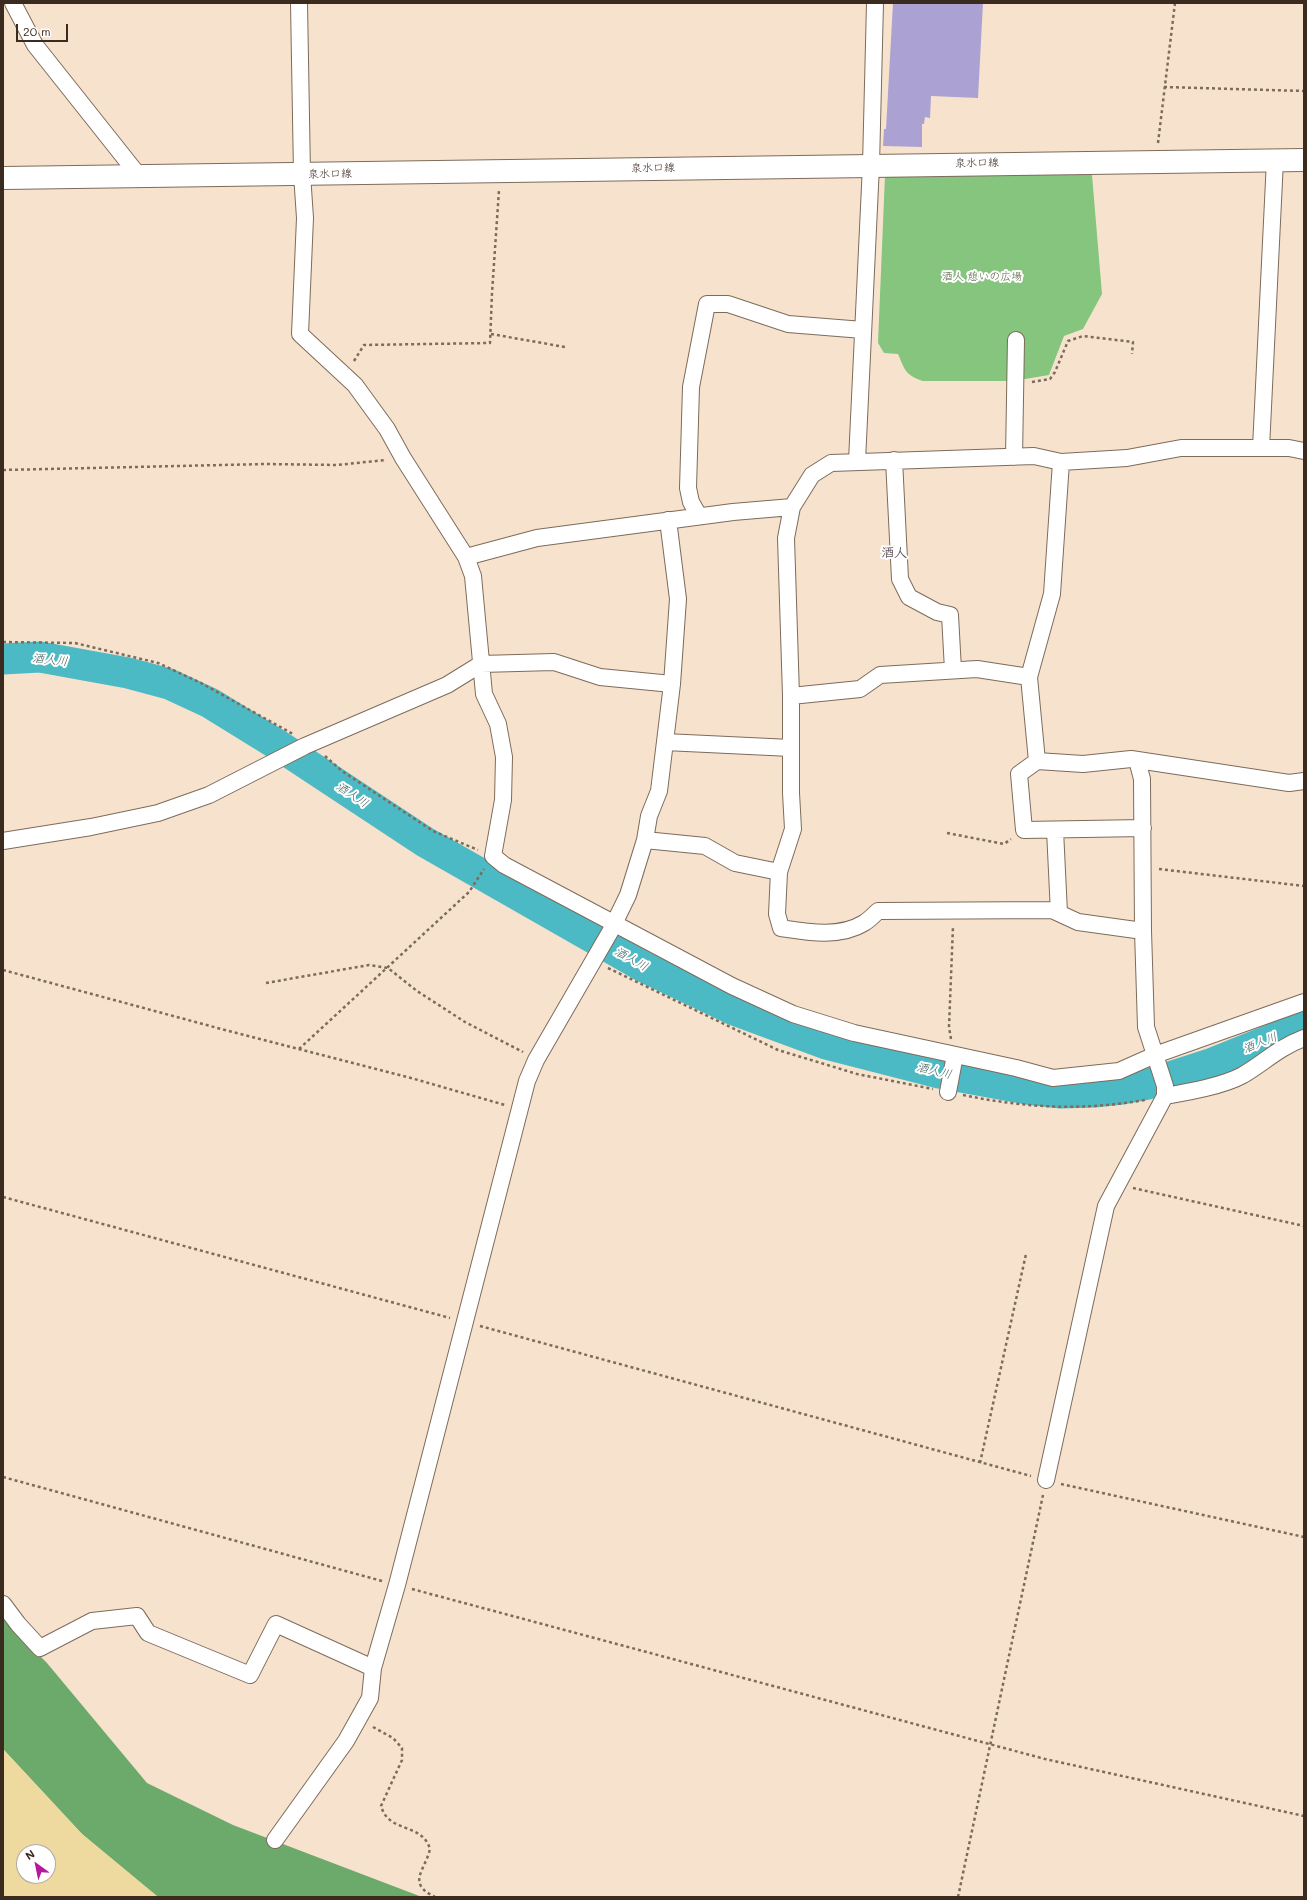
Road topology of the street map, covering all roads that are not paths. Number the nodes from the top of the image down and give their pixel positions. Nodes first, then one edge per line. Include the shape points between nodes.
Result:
1 (13, 3) edge
2 (299, 3) edge
3 (875, 3) edge
4 (1275, 160) junction
5 (1304, 160) edge
6 (871, 165) junction
7 (302, 174) junction
8 (139, 176) junction
9 (3, 178) edge
10 (863, 330) junction
11 (1016, 340) dead end
12 (1261, 448) junction
13 (1304, 451) edge
14 (1014, 457) junction
15 (894, 460) junction
16 (857, 461) junction
17 (1062, 462) junction
18 (792, 507) junction
19 (699, 516) junction
20 (668, 520) junction
21 (466, 557) junction
22 (481, 664) junction
23 (953, 670) junction
24 (1028, 677) junction
25 (672, 684) junction
26 (791, 696) junction
27 (665, 742) junction
28 (791, 748) junction
29 (1138, 760) junction
30 (1036, 761) junction
31 (1304, 781) edge
32 (1142, 828) junction
33 (1055, 830) junction
34 (645, 840) junction
35 (3, 841) edge
36 (779, 872) junction
37 (1059, 914) junction
38 (615, 923) junction
39 (1143, 931) junction
40 (1304, 1002) edge
41 (1304, 1038) edge
42 (955, 1055) junction
43 (1155, 1056) junction
44 (948, 1092) road end
45 (1165, 1096) junction
46 (1046, 1480) road end
47 (3, 1604) edge
48 (373, 1668) junction
49 (275, 1840) dead end

1 - 8 street via 34,45
2 - 7 street
3 - 6 street
4 - 5 main road, 泉水口線
4 - 6 main road, 泉水口線
4 - 12 street
6 - 7 main road, 泉水口線
6 - 10 street
7 - 8 main road, 泉水口線
7 - 21 street via 305,218 300,334 355,385 387,429
8 - 9 main road, 泉水口線
10 - 16 street
10 - 19 street via 788,324 728,304 706,304 691,387 688,488 691,502
11 - 14 street
12 - 13 street
12 - 17 street via 1181,448 1127,458
14 - 15 street
14 - 17 street via 1034,456
15 - 16 street
15 - 23 street via 900,579 909,597 937,612 950,615
16 - 18 street via 831,463 812,475
17 - 24 street via 1052,594
18 - 19 street
18 - 26 street via 786,538
19 - 20 street
20 - 21 street via 537,538
20 - 25 street via 678,599
21 - 22 street via 473,576
22 - 25 street via 554,662 600,678
22 - 35 street via 447,685 311,744 209,795 158,813
22 - 38 street via 484,694 498,724 504,757 503,800 493,856 504,865
23 - 24 street via 977,669
23 - 26 street via 880,675 860,690
24 - 30 street
25 - 27 street
26 - 28 street
27 - 28 street
27 - 34 street via 659,791 649,816
28 - 36 street via 793,829
29 - 30 street via 1083,764
29 - 31 street via 1289,784
29 - 32 street via 1142,779
30 - 33 street via 1019,774 1024,830
32 - 33 street
32 - 39 street
33 - 37 street
34 - 36 street via 705,846 735,863
34 - 38 street via 628,895
36 - 37 street via 777,914 781,928 812,933 843,930 864,923 878,911 1052,910
37 - 39 street via 1078,922
38 - 42 street via 732,986 793,1014 854,1033
38 - 48 street via 527,1080 398,1585
39 - 43 street via 1146,1027
40 - 43 street
41 - 45 street via 1290,1044 1242,1075 1198,1090
42 - 43 street via 1053,1078 1119,1071
42 - 44 street
43 - 45 street via 1165,1086
45 - 46 street via 1106,1206
47 - 48 street via 40,1648 92,1621 137,1616 148,1634 250,1675 276,1624
48 - 49 street via 370,1698 346,1741

